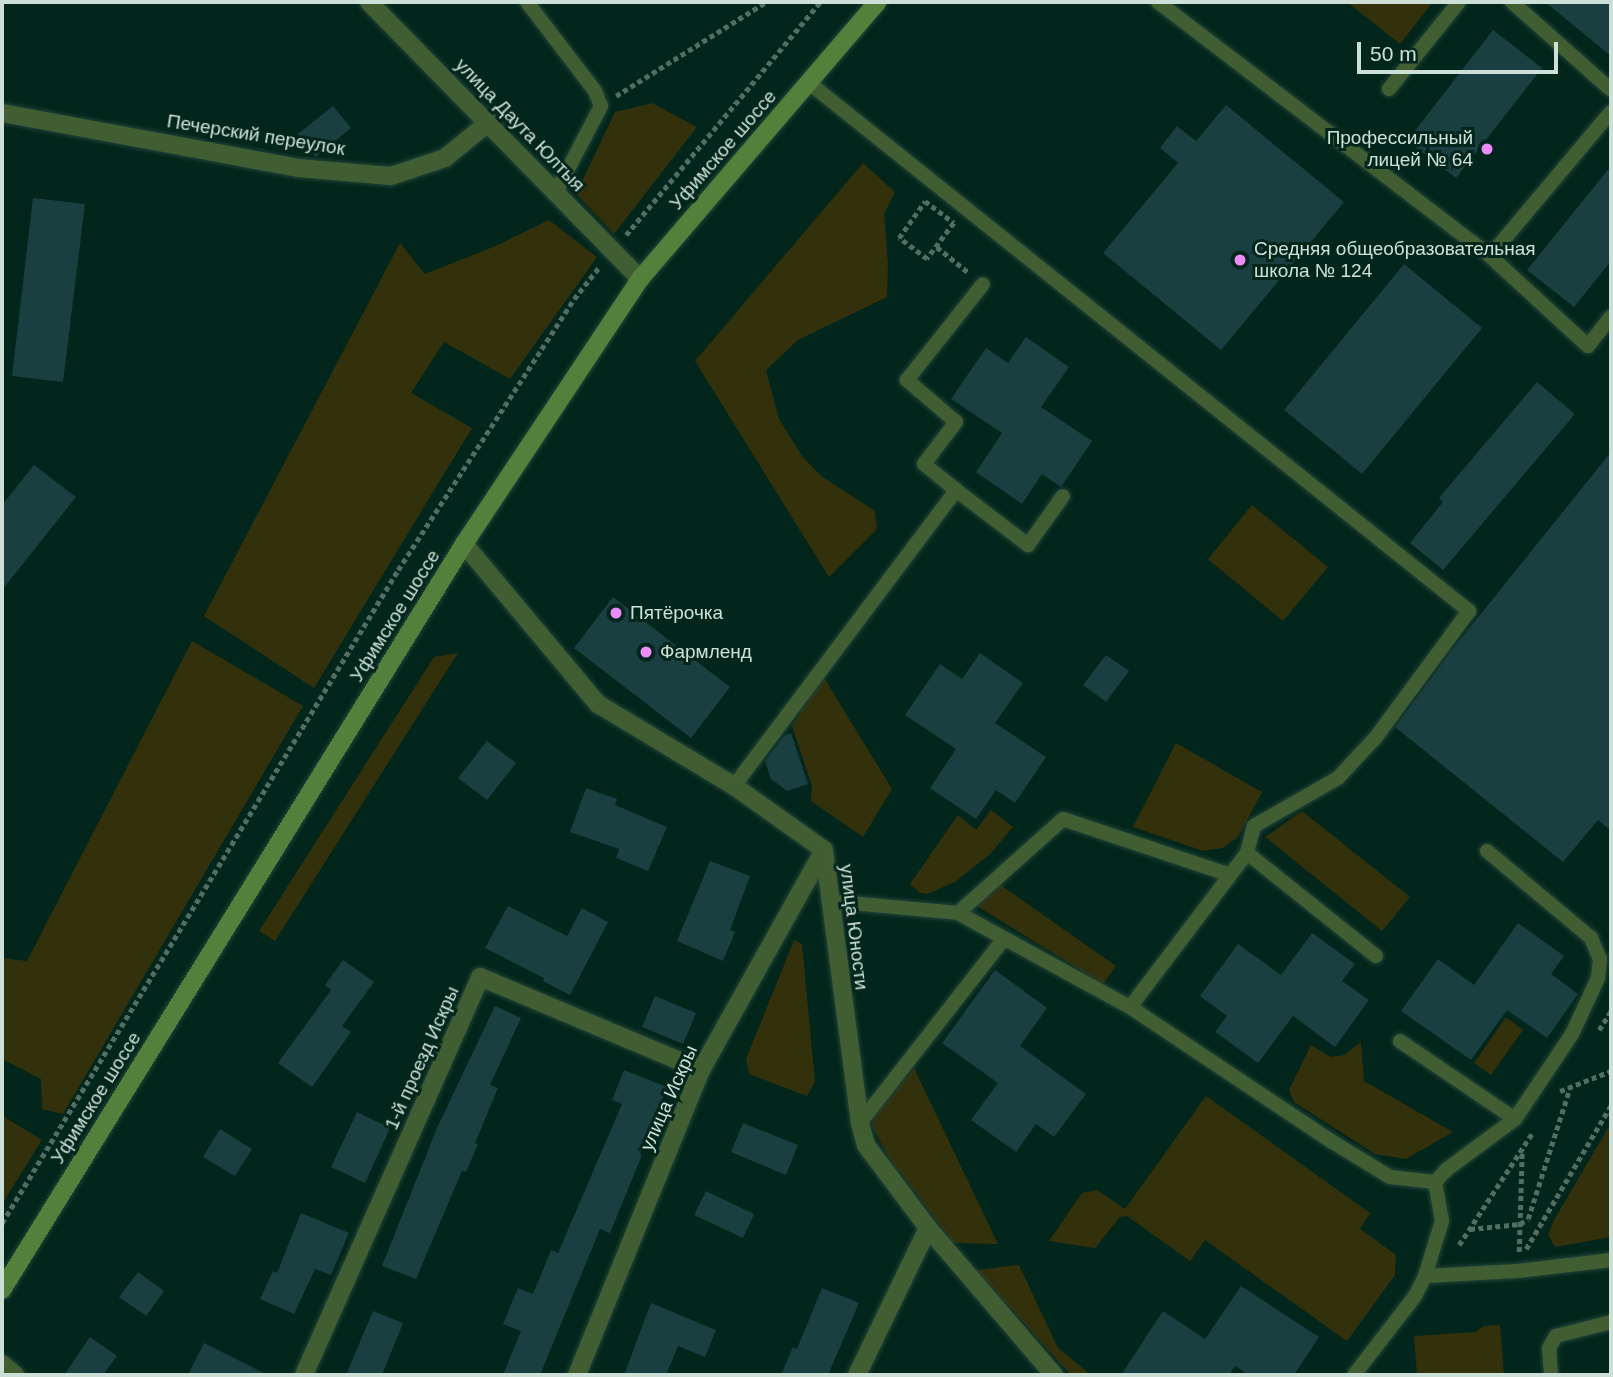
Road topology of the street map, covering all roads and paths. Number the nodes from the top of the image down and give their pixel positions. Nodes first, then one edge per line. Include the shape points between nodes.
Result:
1 (369, 2) edge
2 (527, 2) edge
3 (766, 2) edge
4 (820, 2) edge
5 (877, 2) edge
6 (1158, 2) edge
7 (1459, 2) edge
8 (1512, 2) edge
9 (808, 82) junction
10 (1389, 89) dead end
11 (1611, 90) edge
12 (601, 106) junction
13 (1611, 112) edge
14 (2, 113) edge
15 (489, 122) junction
16 (556, 192) junction
17 (937, 247) junction
18 (613, 251) junction
19 (1490, 256) junction
20 (640, 279) junction
21 (983, 284) joint
22 (1611, 317) edge
23 (956, 490) junction
24 (1063, 496) dead end
25 (464, 544) junction
26 (734, 786) junction
27 (824, 850) junction
28 (1487, 851) dead end
29 (1247, 853) junction
30 (1230, 875) junction
31 (829, 901) junction
32 (958, 913) junction
33 (1003, 940) junction
34 (1376, 956) dead end
35 (1130, 1007) junction
36 (1400, 1041) dead end
37 (701, 1070) junction
38 (1611, 1071) edge
39 (1570, 1087) junction
40 (1559, 1091) dead end
41 (1611, 1105) edge
42 (1515, 1119) junction
43 (860, 1123) junction
44 (1522, 1148) dead end
45 (1435, 1182) junction
46 (2, 1223) edge
47 (1520, 1224) junction
48 (928, 1228) junction
49 (1470, 1229) dead end
50 (1611, 1259) edge
51 (1425, 1276) junction
52 (2, 1290) edge
53 (1611, 1322) edge
54 (2, 1364) edge
55 (15, 1375) edge
56 (304, 1375) edge
57 (576, 1375) edge
58 (857, 1375) edge
59 (1054, 1375) edge
60 (1354, 1375) edge
61 (1551, 1375) edge

1 - 15 street, улица Даута Юлтыя
2 - 12 lane via 595,91
3 - 12 path
4 - 18 path
5 - 9 main road, Уфимское шоссе
6 - 19 lane
7 - 10 lane
8 - 11 lane
9 - 20 main road, Уфимское шоссе
9 - 29 lane via 1469,611 1376,737 1338,778 1254,826
12 - 16 lane
13 - 19 lane
14 - 15 street, Печерский переулок via 298,168 391,176 445,158
15 - 16 street, улица Даута Юлтыя
16 - 18 street, улица Даута Юлтыя
17 - 17 path via 954,223 925,201 898,238 927,260
17 - 21 path
18 - 20 street, улица Даута Юлтыя
18 - 46 path via 574,299 398,570
19 - 22 lane via 1588,346
20 - 25 main road, Уфимское шоссе
21 - 23 lane via 907,380 956,422 924,464
23 - 24 lane via 1028,545
23 - 26 lane
25 - 26 street, улица Юности via 598,704
25 - 52 main road, Уфимское шоссе
26 - 27 street, улица Юности
27 - 31 street, улица Юности
27 - 37 street, улица Искры
28 - 42 lane via 1591,939 1600,959 1598,978 1572,1034
29 - 30 lane
29 - 34 lane
30 - 32 lane via 1063,819
30 - 35 lane
31 - 32 lane
31 - 43 street, улица Юности
32 - 33 lane
33 - 35 lane
33 - 43 lane
35 - 45 lane via 1390,1177
36 - 42 lane
37 - 56 street, 1-й проезд Искры via 480,977
37 - 57 street, улица Искры
38 - 39 path
39 - 40 path
39 - 47 path via 1530,1216
41 - 47 path via 1518,1262
42 - 45 lane
43 - 48 street, улица Юности via 866,1145
44 - 47 path
45 - 51 lane via 1442,1221
47 - 49 path
48 - 58 street
48 - 59 street, улица Юности
50 - 51 lane
51 - 60 lane via 1415,1296
53 - 61 lane via 1556,1336 1549,1348
54 - 55 street

